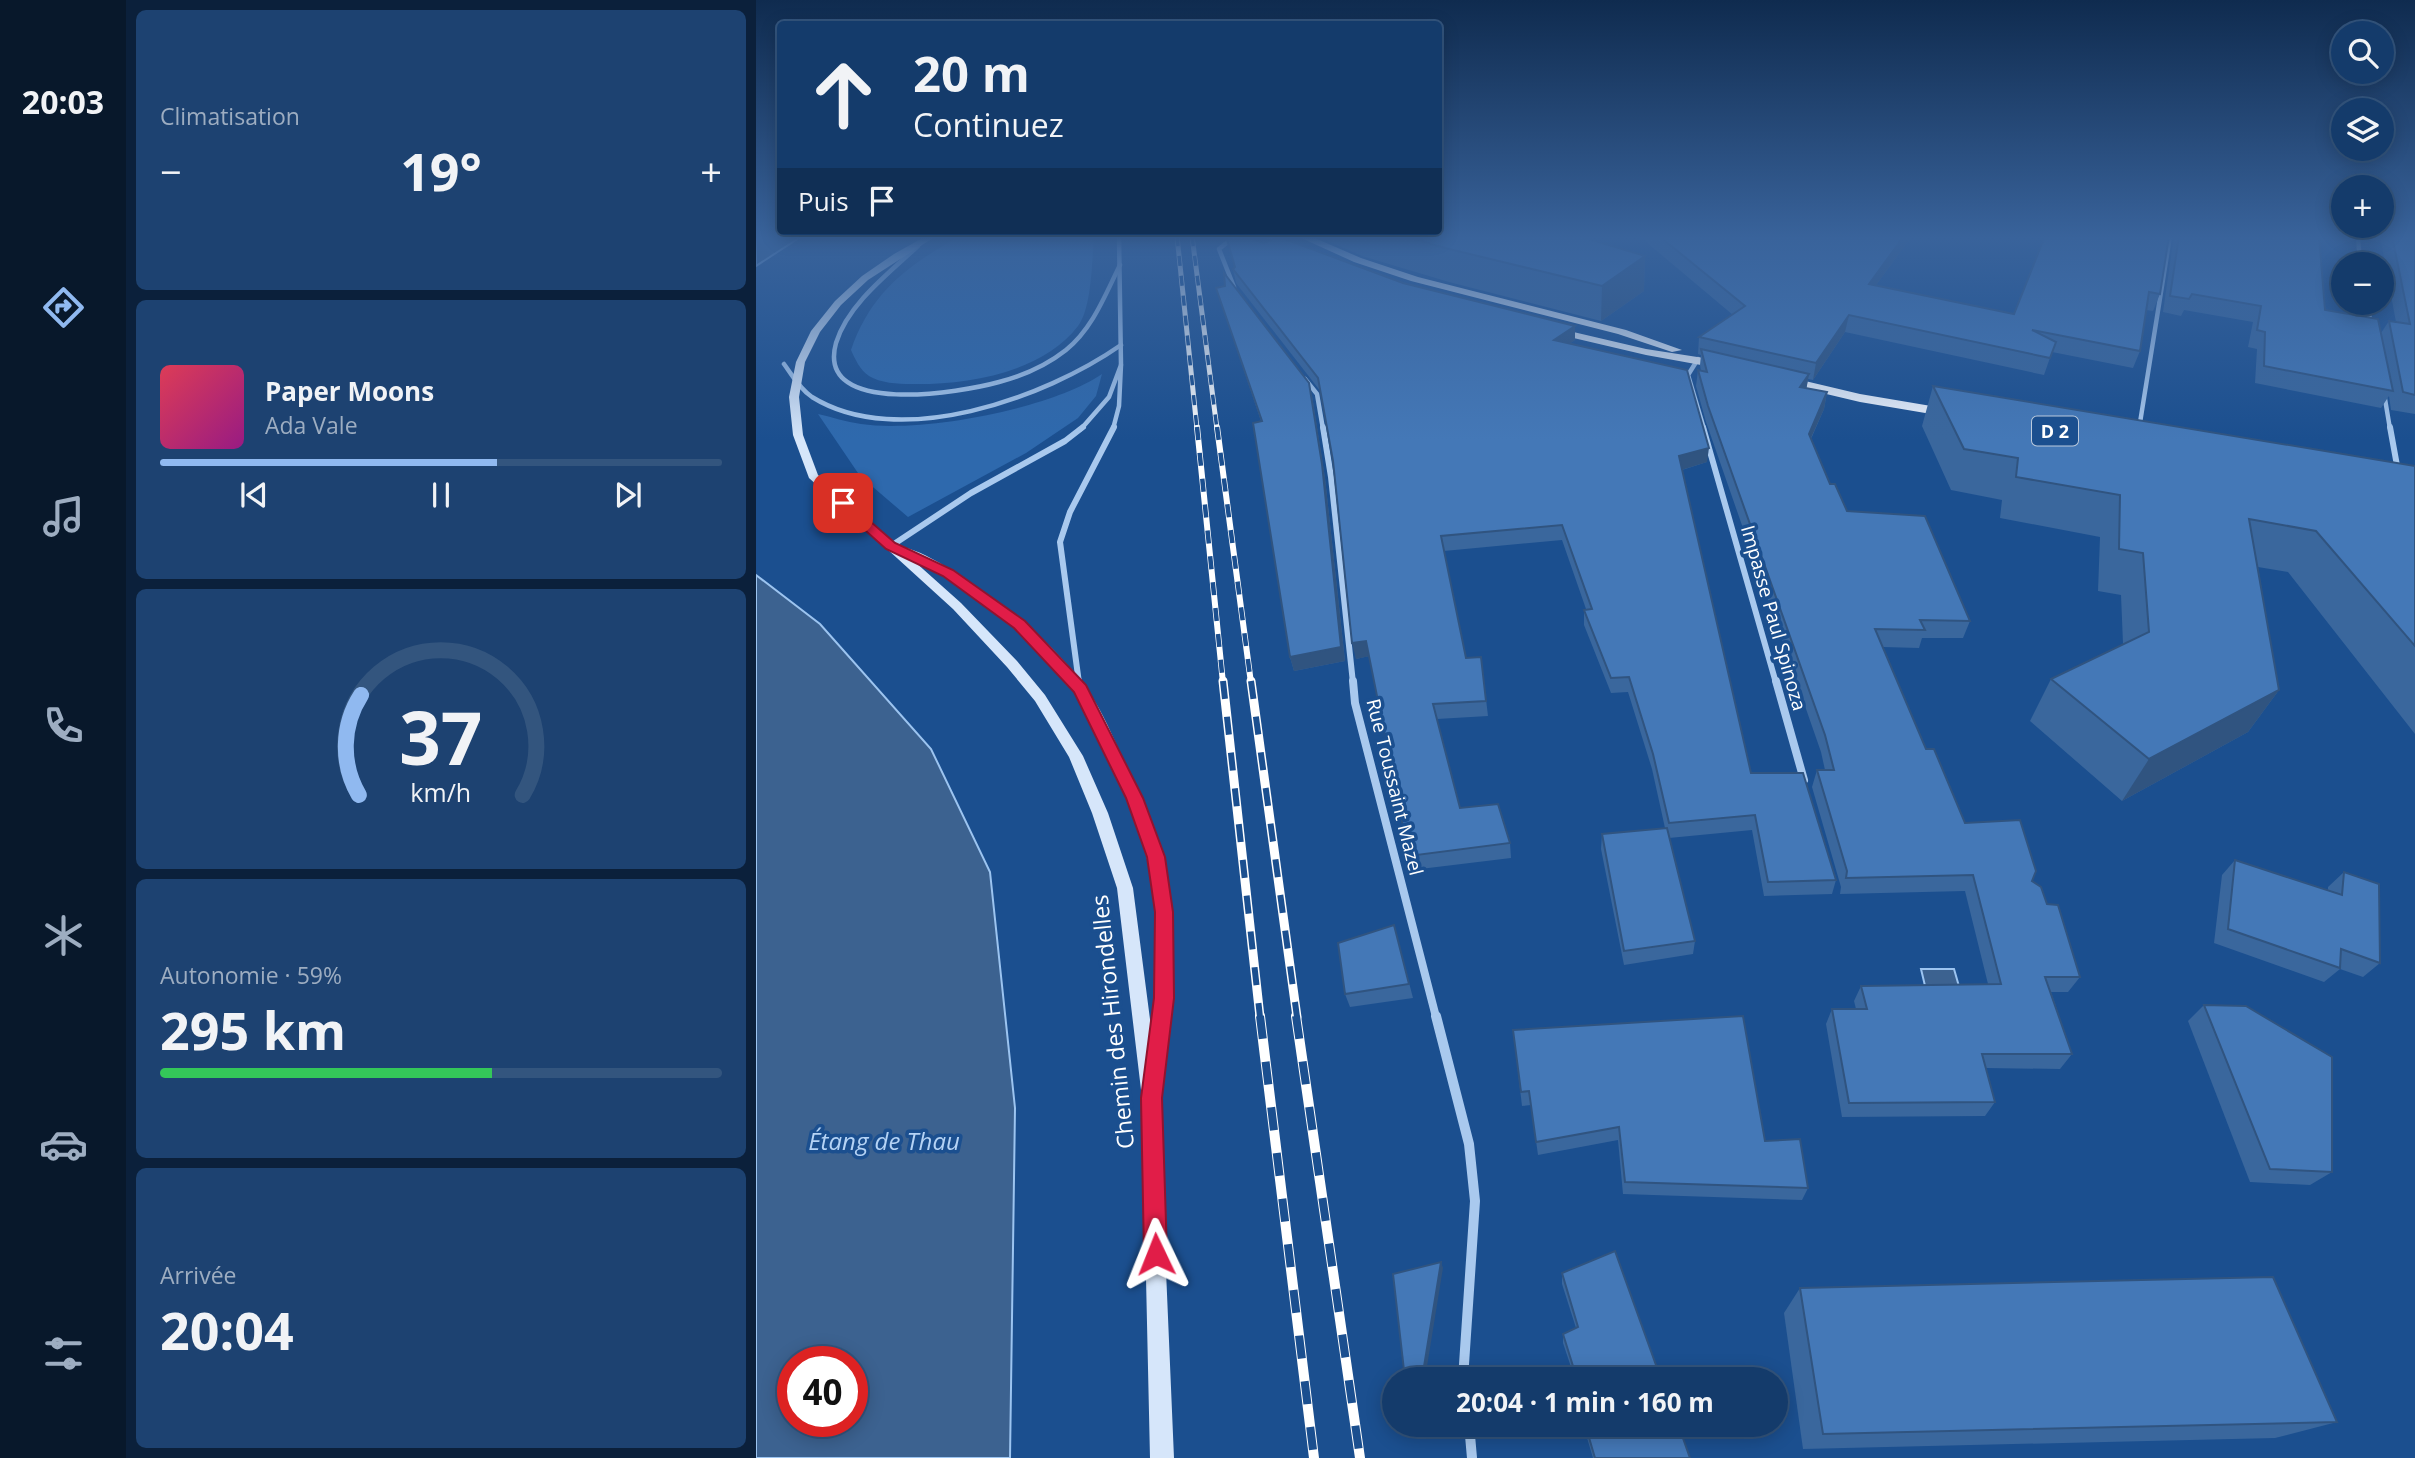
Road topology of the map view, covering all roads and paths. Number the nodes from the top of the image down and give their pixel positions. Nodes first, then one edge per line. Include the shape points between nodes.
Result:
1 (826, 304) edge
2 (860, 304) edge
3 (1102, 304) edge
4 (1120, 304) edge
5 (1508, 304) edge
6 (2159, 304) edge
7 (2369, 315) edge
8 (1500, 316) edge
9 (809, 320) dead end
10 (1525, 323) edge
11 (1538, 326) edge
12 (2372, 329) edge
13 (1121, 345) junction
14 (1699, 359) junction
15 (786, 360) joint
16 (1122, 365) junction
17 (1739, 369) edge
18 (1300, 372) edge
19 (1766, 375) edge
20 (2382, 382) edge
21 (779, 385) dead end
22 (1964, 416) edge
23 (2139, 431) edge
24 (785, 433) dead end
25 (2399, 475) edge
26 (891, 546) junction
27 (1080, 689) junction
28 (1805, 783) edge
29 (1151, 1098) junction
30 (1464, 1367) edge
31 (1470, 1437) edge
32 (1161, 1458) edge
33 (1472, 1458) edge

1 - 9 street
2 - 3 street via 836,345 834,361 852,386 886,394 945,393 998,382 1041,365 1071,346 1093,322
4 - 13 street
5 - 14 main road via 1640,335
6 - 23 street
7 - 12 street
8 - 10 main road
11 - 14 main road via 1646,352
13 - 15 street via 1068,379 1028,396 947,415 906,418 835,408 812,397
13 - 16 street
14 - 17 main road
14 - 28 street, Impasse Paul Spinoza via 1688,375
15 - 21 street
16 - 26 street via 1109,397 1090,422
16 - 27 street via 1114,428 1065,521 1060,542
18 - 30 street, Rue Toussaint Mazel via 1317,394 1331,477 1355,703 1469,1144 1475,1201
19 - 22 main road
20 - 25 street
24 - 26 street, Chemin des Hirondelles via 813,476
26 - 27 street via 948,573 1020,625
26 - 29 street, Chemin des Hirondelles via 1012,664 1040,698 1076,756 1125,888
27 - 29 street via 1135,798 1156,857 1164,912 1164,998
29 - 32 street, Chemin des Hirondelles
31 - 33 street

